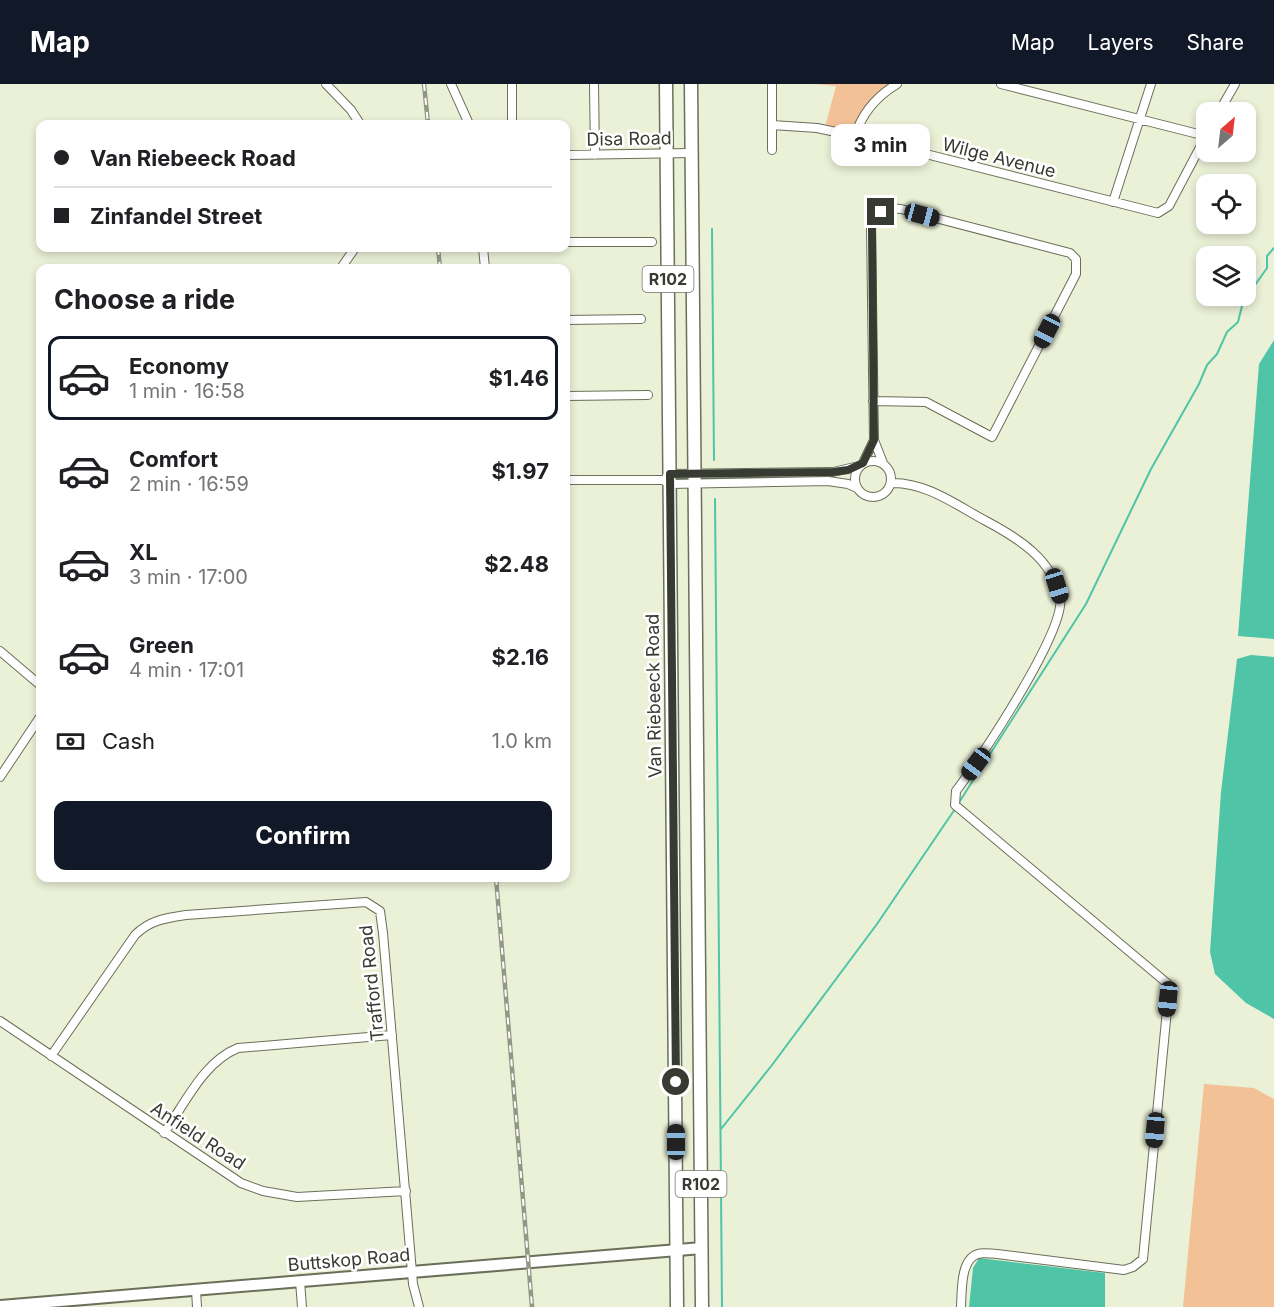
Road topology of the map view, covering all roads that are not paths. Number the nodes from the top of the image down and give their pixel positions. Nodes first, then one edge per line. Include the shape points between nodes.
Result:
1 (326, 84) edge
2 (451, 84) edge
3 (512, 84) edge
4 (594, 84) edge
5 (666, 84) edge
6 (691, 84) edge
7 (772, 84) edge
8 (897, 84) edge
9 (1001, 84) edge
10 (1151, 84) edge
11 (1235, 84) edge
12 (1225, 102) edge
13 (1139, 119) junction
14 (357, 120) edge
15 (467, 120) edge
16 (512, 120) edge
17 (772, 125) junction
18 (1196, 133) edge
19 (855, 136) junction
20 (772, 150) dead end
21 (692, 153) junction
22 (667, 154) junction
23 (570, 155) edge
24 (595, 155) junction
25 (1196, 155) edge
26 (1113, 202) junction
27 (570, 242) edge
28 (652, 242) dead end
29 (641, 319) dead end
30 (570, 320) edge
31 (648, 395) dead end
32 (570, 396) edge
33 (873, 401) junction
34 (874, 440) junction
35 (883, 463) junction
36 (861, 465) junction
37 (668, 479) junction
38 (694, 479) junction
39 (570, 480) edge
40 (891, 483) junction
41 (857, 488) junction
42 (0, 651) edge
43 (36, 682) edge
44 (36, 723) edge
45 (0, 777) edge
46 (0, 1021) edge
47 (392, 1035) junction
48 (51, 1056) junction
49 (164, 1133) junction
50 (406, 1191) junction
51 (702, 1248) junction
52 (676, 1249) junction
53 (412, 1271) junction
54 (300, 1281) junction
55 (196, 1290) junction
56 (91, 1303) edge
57 (417, 1303) edge
58 (0, 1306) edge
59 (197, 1307) edge
60 (302, 1307) edge
61 (677, 1307) edge
62 (702, 1307) edge
63 (961, 1307) edge

1 - 14 street
2 - 15 street
3 - 16 street
4 - 24 street
5 - 22 main road, Van Riebeeck Road / R102
6 - 21 main road, R102
7 - 17 street
8 - 19 street via 863,115
9 - 13 street
10 - 13 street
11 - 12 street
13 - 18 street
13 - 26 street
17 - 19 street, Wilge Avenue
17 - 20 street
19 - 26 street, Wilge Avenue
21 - 22 street, Disa Road
21 - 38 main road, R102
22 - 24 street, Disa Road
22 - 37 main road, Van Riebeeck Road / R102
23 - 24 street, Disa Road
25 - 26 street, Wilge Avenue via 1167,209 1158,213
27 - 28 street
29 - 30 street
31 - 32 street
33 - 33 street via 872,228 881,212 901,209 1070,253 1076,259 1076,274 992,437 926,402
33 - 34 street
34 - 35 street
34 - 36 street
35 - 36 street via 873,460
35 - 40 street via 890,472
36 - 38 street via 833,472
36 - 41 street via 855,477
37 - 38 street
37 - 39 street
37 - 52 main road, Van Riebeeck Road / R102
38 - 41 street via 828,482
38 - 51 main road, R102
40 - 41 street via 874,497
40 - 63 street via 921,486 1018,539 1042,562 1061,599 1050,638 1009,712 957,791 955,805 1168,984 1169,989 1143,1258 1124,1270 979,1254 965,1266
42 - 43 street
44 - 45 street
46 - 48 street, Anfield Road
47 - 48 street, Trafford Road via 380,911 366,902 161,918 135,935
47 - 49 street via 227,1052 214,1062
47 - 50 street, Trafford Road
48 - 49 street, Anfield Road
49 - 50 street, Anfield Road via 229,1177 263,1191 297,1197
50 - 53 street, Trafford Road
51 - 52 street, Buttskop Road
51 - 62 main road, R102
52 - 53 street, Buttskop Road
52 - 61 main road, Van Riebeeck Road / R102
53 - 54 street, Buttskop Road
53 - 57 street, Trafford Road
54 - 55 street, Buttskop Road
54 - 60 street
55 - 56 street, Buttskop Road
55 - 59 street
56 - 58 street, Buttskop Road

